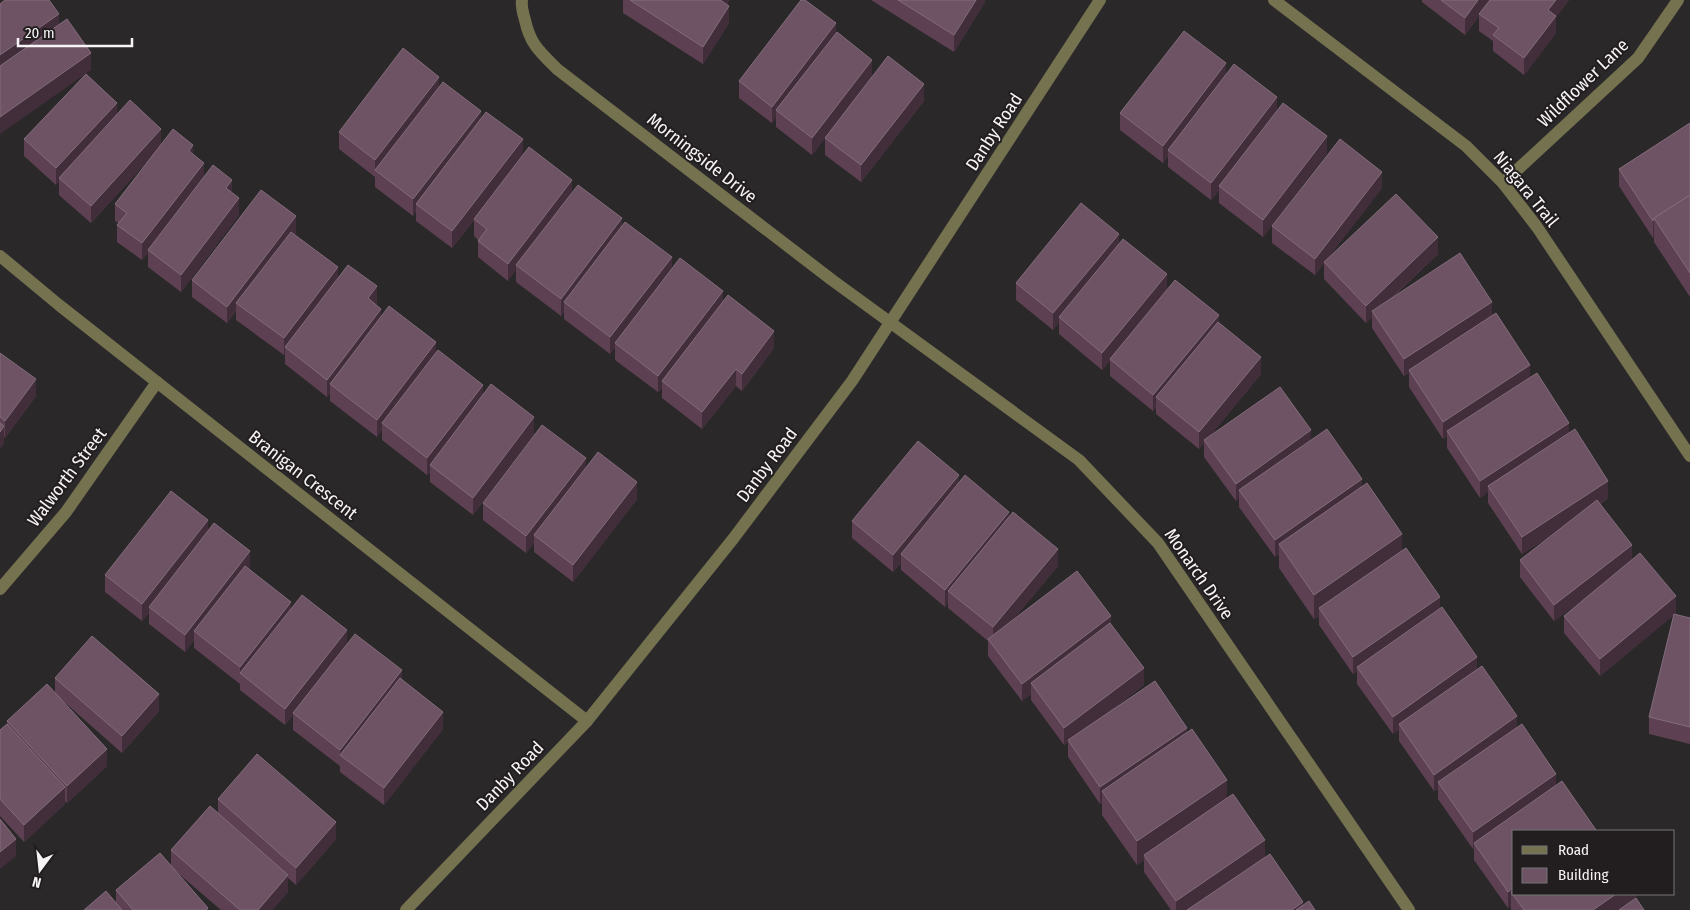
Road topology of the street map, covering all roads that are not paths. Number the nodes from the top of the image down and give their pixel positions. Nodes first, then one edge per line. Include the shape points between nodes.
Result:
1 (522, 0) edge
2 (1100, 0) edge
3 (1274, 0) edge
4 (1678, 0) edge
5 (1503, 183) junction
6 (0, 256) edge
7 (891, 323) junction
8 (157, 382) junction
9 (1690, 456) edge
10 (0, 589) edge
11 (587, 721) junction
12 (406, 910) edge
13 (1409, 910) edge

1 - 7 street, Morningside Drive via 528,35 557,69
2 - 7 street, Danby Road
3 - 5 street, Niagara Trail via 1466,146
4 - 5 street, Wildflower Lane via 1638,58
5 - 9 street, Niagara Trail
6 - 8 street, Branigan Crescent
7 - 11 street, Danby Road via 852,381 733,539
7 - 13 street, Monarch Drive via 1079,460 1158,543
8 - 10 street, Walworth Street via 66,512
8 - 11 street, Branigan Crescent
11 - 12 street, Danby Road

